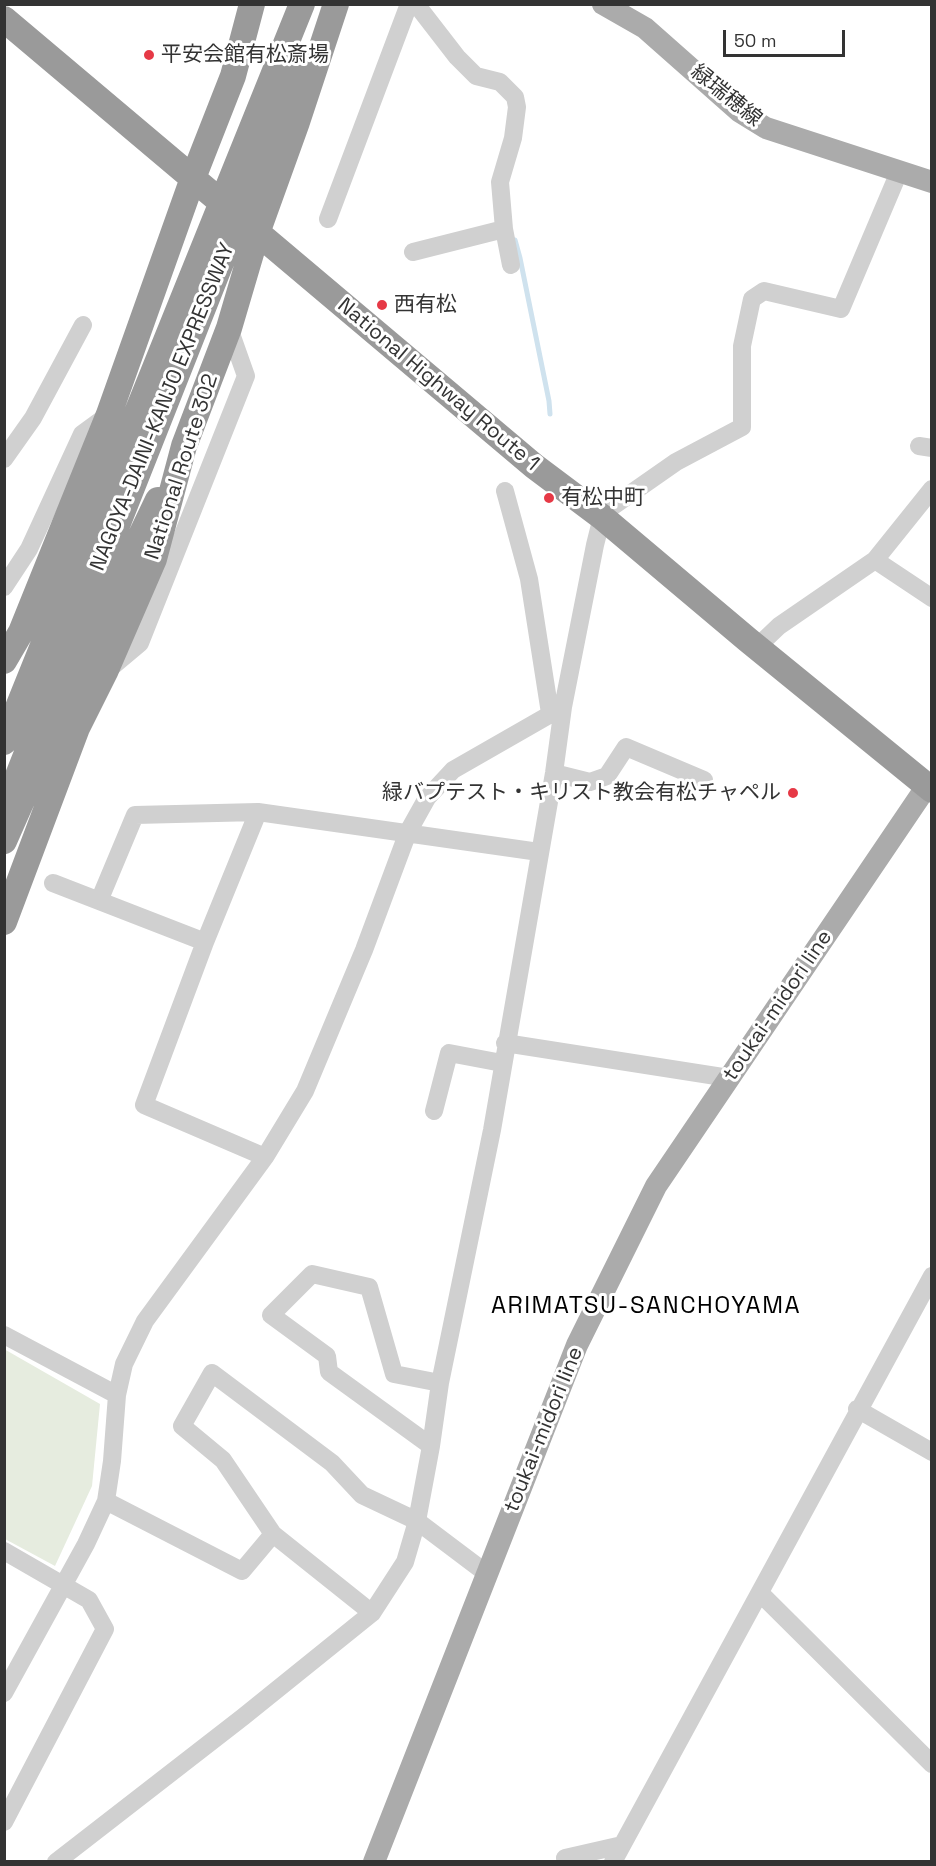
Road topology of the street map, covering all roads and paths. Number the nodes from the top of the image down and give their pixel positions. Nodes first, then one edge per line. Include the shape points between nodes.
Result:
1 (252, 4) edge
2 (302, 4) edge
3 (323, 4) edge
4 (336, 4) edge
5 (409, 4) edge
6 (416, 4) edge
7 (609, 6) edge
8 (4, 19) edge
9 (899, 172) junction
10 (193, 178) junction
11 (932, 182) edge
12 (328, 219) dead end
13 (504, 229) junction
14 (257, 233) junction
15 (413, 252) dead end
16 (511, 265) dead end
17 (82, 325) dead end
18 (230, 328) junction
19 (109, 414) junction
20 (184, 446) junction
21 (4, 459) edge
22 (932, 489) edge
23 (506, 491) dead end
24 (602, 518) junction
25 (876, 560) junction
26 (4, 588) edge
27 (932, 598) edge
28 (21, 632) junction
29 (757, 647) junction
30 (4, 661) edge
31 (4, 671) edge
32 (105, 672) junction
33 (556, 710) junction
34 (4, 742) edge
35 (554, 773) junction
36 (704, 780) dead end
37 (930, 785) edge
38 (4, 811) edge
39 (258, 812) junction
40 (408, 832) junction
41 (4, 841) edge
42 (539, 852) junction
43 (53, 884) dead end
44 (99, 901) junction
45 (6, 913) edge
46 (205, 942) junction
47 (506, 1043) junction
48 (502, 1063) junction
49 (729, 1078) junction
50 (434, 1111) dead end
51 (265, 1156) junction
52 (932, 1276) edge
53 (4, 1335) edge
54 (440, 1383) junction
55 (117, 1395) junction
56 (857, 1409) junction
57 (431, 1446) junction
58 (932, 1452) edge
59 (105, 1501) junction
60 (417, 1521) junction
61 (273, 1534) junction
62 (4, 1551) edge
63 (486, 1573) junction
64 (64, 1584) junction
65 (760, 1593) junction
66 (372, 1613) junction
67 (12, 1663) edge
68 (4, 1693) edge
69 (932, 1764) edge
70 (4, 1822) edge
71 (622, 1845) junction
72 (67, 1858) edge
73 (565, 1858) dead end
74 (374, 1862) edge
75 (613, 1862) edge

1 - 10 highway via 233,76
2 - 34 highway, NAGOYA-DAINI-KANJO EXPRESSWAY
3 - 38 highway, NAGOYA-DAINI-KANJO EXPRESSWAY
4 - 14 highway, National Route 302
5 - 12 street
6 - 13 street via 476,75 500,82 515,97 518,107 513,138 500,182
7 - 9 main road, 緑瑞穂線 via 645,28 740,112 766,128
8 - 10 highway, National Highway Route 1
9 - 11 main road, 緑瑞穂線
9 - 24 street via 841,309 764,291 752,299 742,346 742,427 676,462
10 - 14 highway, National Highway Route 1
10 - 19 highway
13 - 15 street
13 - 16 street
14 - 18 highway, National Route 302
14 - 24 highway, National Highway Route 1
17 - 21 street via 33,418
18 - 20 highway, National Route 302
18 - 32 street via 246,376 140,643
19 - 26 street via 82,434 29,549
19 - 28 highway
20 - 32 highway, National Route 302 via 154,559
20 - 41 highway via 134,550 65,717
22 - 25 street
23 - 33 street
24 - 29 highway, National Highway Route 1
24 - 33 street
25 - 27 street
25 - 29 street via 779,626
28 - 30 highway
28 - 31 highway
29 - 37 highway, National Highway Route 1
32 - 45 highway, National Route 302 via 77,728
33 - 35 street
33 - 40 street via 453,770 427,798
35 - 36 street via 590,782 607,776 626,747
35 - 42 street
37 - 49 main road, toukai-midori line
39 - 40 street
39 - 44 street via 135,815
39 - 46 street
40 - 42 street
40 - 51 street via 305,1091
42 - 47 street
43 - 44 street
44 - 46 street
46 - 51 street via 144,1105
47 - 48 street
47 - 49 street
48 - 50 street via 449,1053
48 - 54 street
49 - 63 main road, toukai-midori line via 656,1185 585,1330
51 - 55 street via 145,1321 124,1364
52 - 56 street
53 - 55 street
54 - 57 street
54 - 57 street via 394,1374 369,1287 312,1274 271,1315 327,1356 329,1372
55 - 59 street
56 - 58 street
56 - 65 street
57 - 60 street
59 - 61 street via 242,1571
59 - 64 street
60 - 61 street via 362,1495 332,1463 212,1373 182,1426 223,1460
60 - 63 street
60 - 66 street via 405,1562
61 - 66 street
62 - 64 street
63 - 74 main road, toukai-midori line
64 - 67 street
64 - 70 street via 89,1600 105,1629
65 - 69 street
65 - 71 street
66 - 72 street
67 - 68 street
71 - 73 street
71 - 75 street

